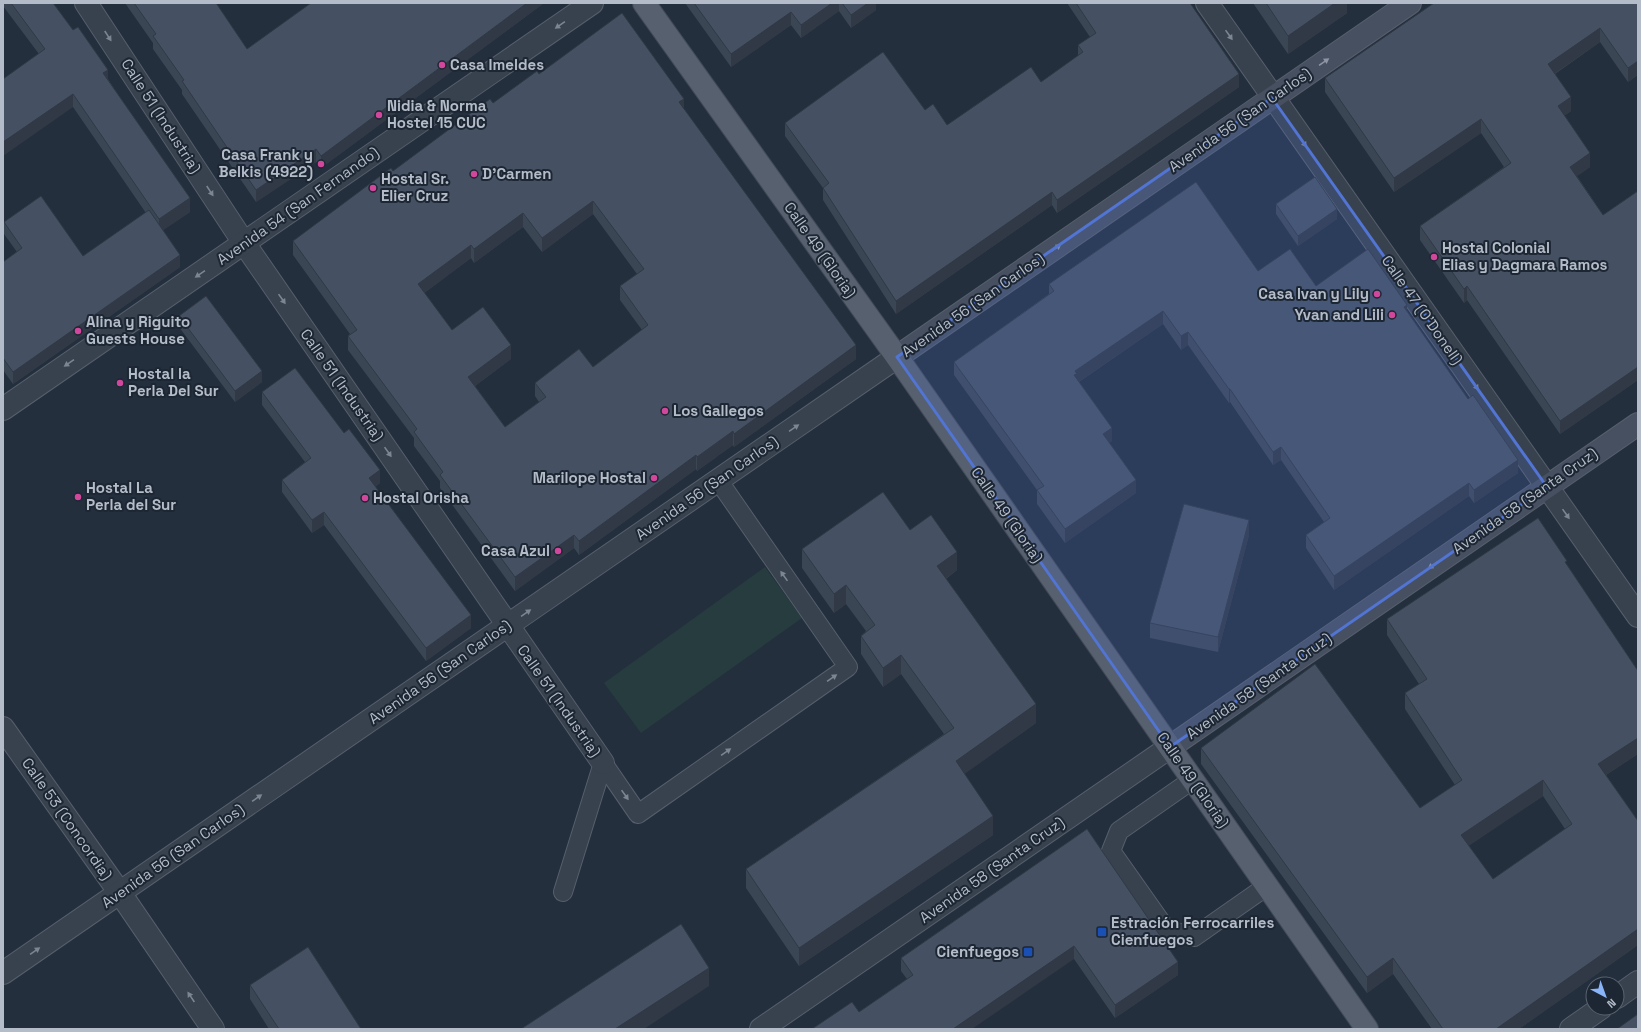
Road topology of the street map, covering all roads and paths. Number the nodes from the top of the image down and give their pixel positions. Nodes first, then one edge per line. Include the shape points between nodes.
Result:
1 (86, 3) edge
2 (592, 3) edge
3 (644, 3) edge
4 (1207, 3) edge
5 (1410, 3) edge
6 (1272, 98) junction
7 (244, 243) junction
8 (897, 357) junction
9 (3, 408) edge
10 (1638, 424) edge
11 (718, 480) junction
12 (1547, 487) junction
13 (1638, 616) edge
14 (507, 626) junction
15 (3, 728) edge
16 (1170, 748) junction
17 (603, 764) junction
18 (1192, 780) junction
19 (1267, 886) junction
20 (563, 892) dead end
21 (120, 893) junction
22 (3, 973) edge
23 (1638, 982) edge
24 (1625, 991) edge
25 (1590, 1016) edge
26 (213, 1029) edge
27 (761, 1029) edge
28 (1367, 1029) edge
29 (1571, 1029) edge

1 -> 7 street, Calle 51 (Industria)
2 -> 7 street, Avenida 54 (San Fernando)
3 - 8 main road, Calle 49 (Gloria)
4 -> 6 street, Calle 47 (O'Donell)
6 -> 5 main road, Avenida 56 (San Carlos)
8 -> 6 main road, Avenida 56 (San Carlos)
6 -> 12 street, Calle 47 (O'Donell)
7 -> 9 street, Avenida 54 (San Fernando)
7 -> 14 street, Calle 51 (Industria)
11 -> 8 street, Avenida 56 (San Carlos)
8 - 16 main road, Calle 49 (Gloria)
10 - 12 main road, Avenida 58 (Santa Cruz)
14 -> 11 street, Avenida 56 (San Carlos)
17 -> 11 lane via 638,814 848,667
12 -> 13 street, Calle 47 (O'Donell)
12 -> 16 main road, Avenida 58 (Santa Cruz)
14 - 17 street, Calle 51 (Industria)
21 -> 14 street, Avenida 56 (San Carlos)
15 - 21 street, Calle 53 (Concordia)
16 - 18 main road, Calle 49 (Gloria)
16 - 27 street, Avenida 58 (Santa Cruz)
17 - 20 lane
18 - 19 main road, Calle 49 (Gloria)
18 - 19 lane via 1118,831 1111,851 1136,887 1166,929 1194,937
19 - 28 main road, Calle 49 (Gloria)
22 -> 21 street, Avenida 56 (San Carlos)
26 -> 21 street, Calle 53 (Concordia)
23 - 24 street
25 - 29 street

